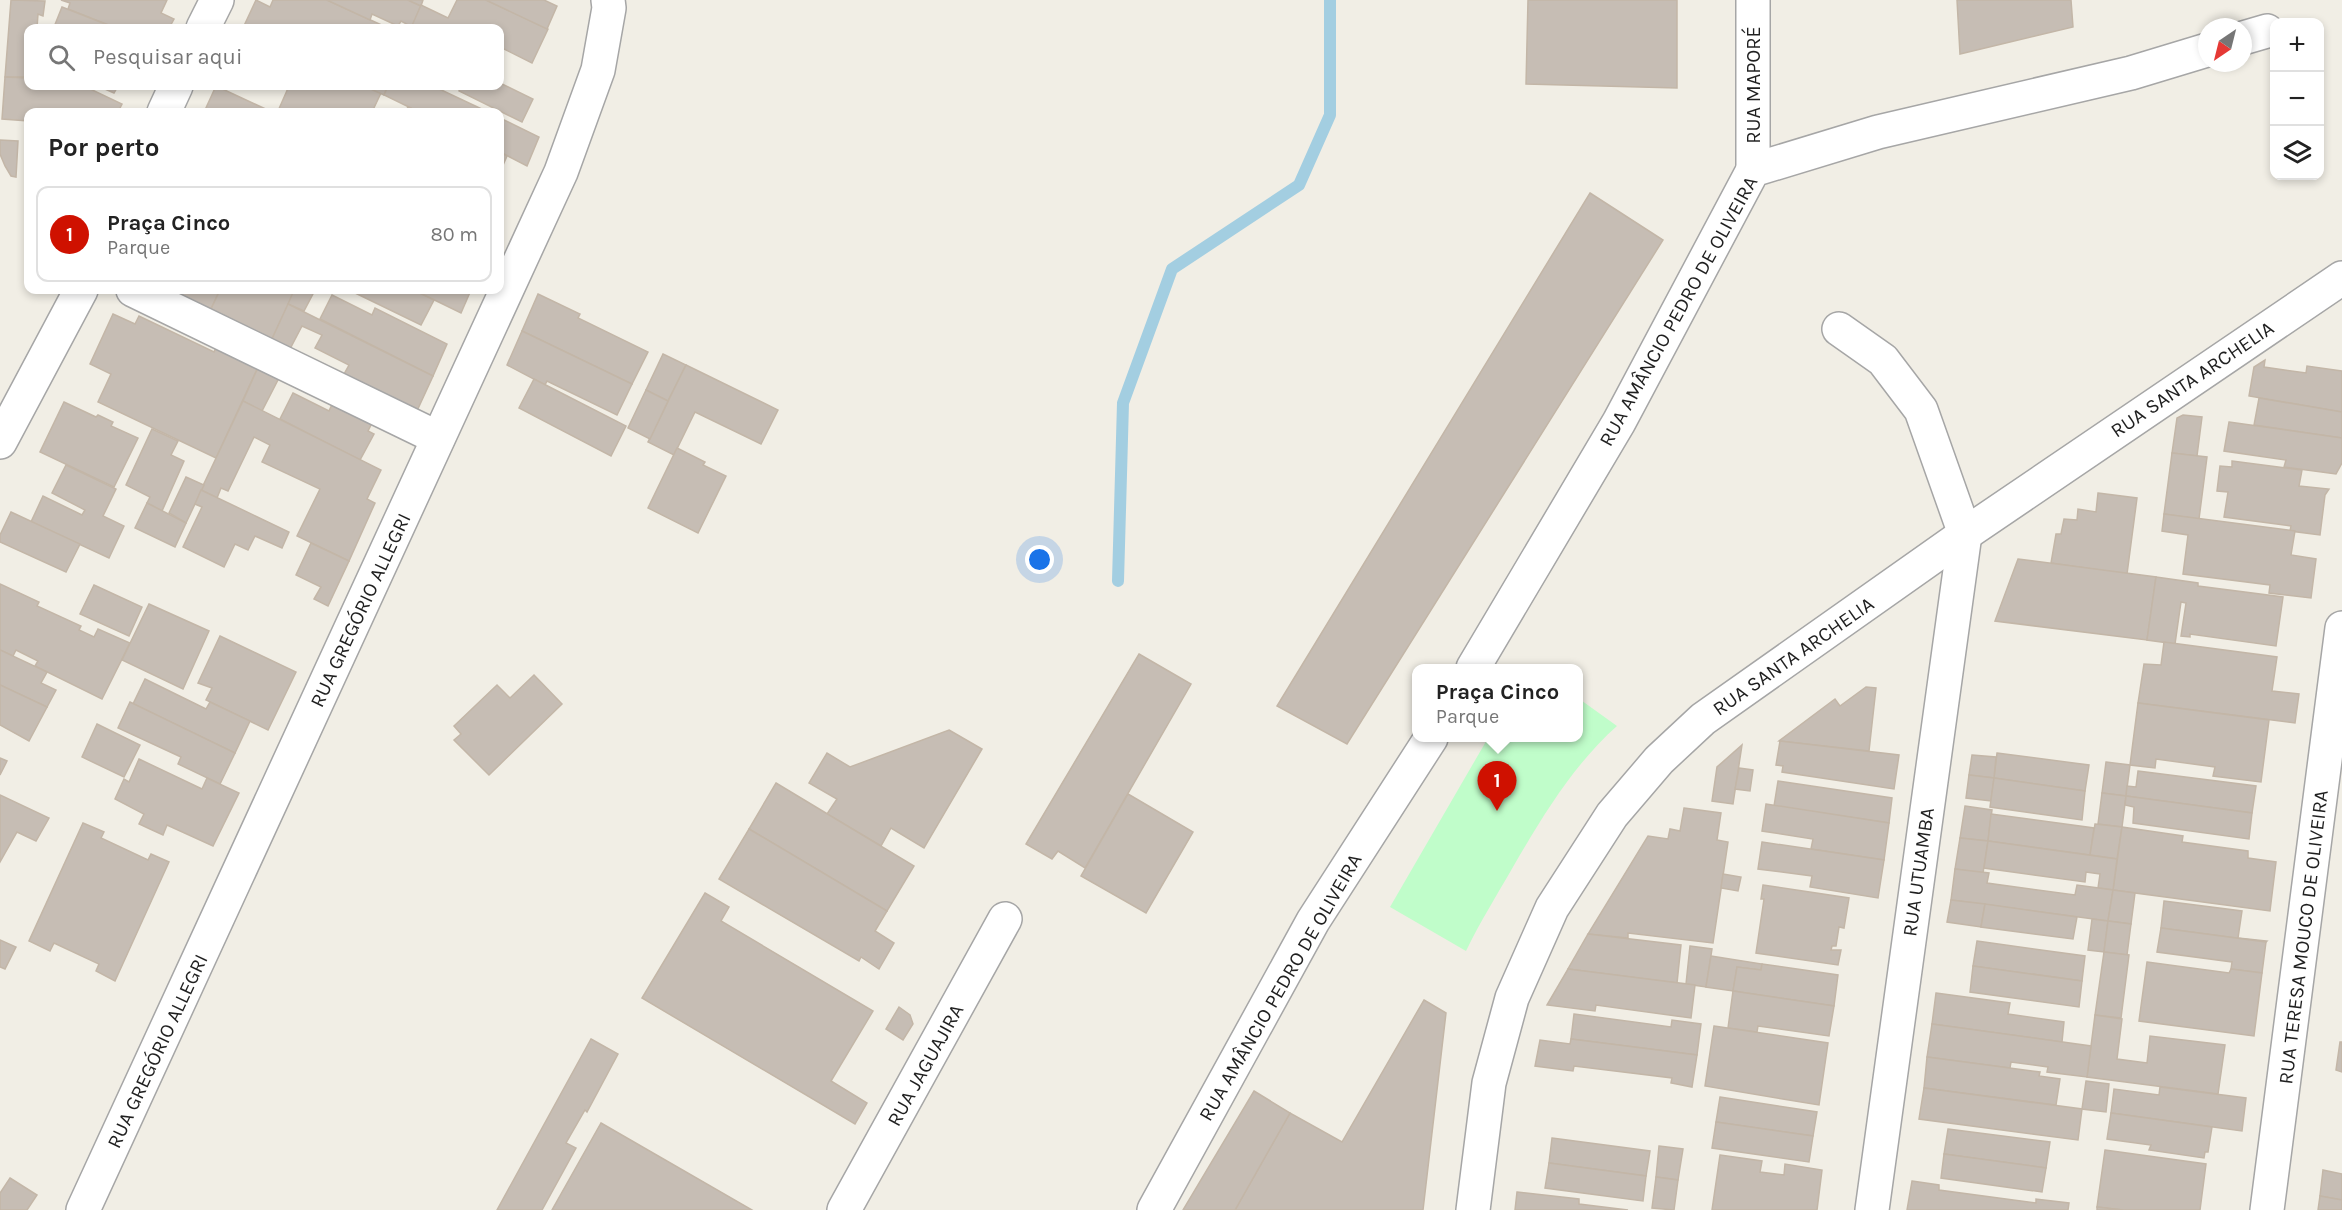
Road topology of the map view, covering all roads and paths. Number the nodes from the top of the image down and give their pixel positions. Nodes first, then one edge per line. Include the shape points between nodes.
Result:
1 (217, 0) edge
2 (609, 0) edge
3 (1753, 0) edge
4 (205, 24) edge
5 (2198, 53) edge
6 (175, 90) edge
7 (166, 108) edge
8 (1753, 170) junction
9 (2342, 278) edge
10 (79, 294) edge
11 (141, 294) edge
12 (1839, 329) dead end
13 (438, 438) junction
14 (0, 442) edge
15 (1965, 534) junction
16 (2342, 628) edge
17 (1476, 664) edge
18 (1428, 742) edge
19 (2329, 840) edge
20 (1005, 919) dead end
21 (83, 1210) edge
22 (844, 1210) edge
23 (1154, 1210) edge
24 (1473, 1210) edge
25 (1872, 1210) edge
26 (2267, 1210) edge

1 - 4 street
2 - 13 street, RUA GREGÓRIO ALLEGRI via 598,70 561,172
3 - 8 street, RUA MAPORÉ
5 - 8 street, RUA AMÂNCIO PEDRO DE OLIVEIRA via 2131,74 1878,132
6 - 7 street
8 - 17 street, RUA AMÂNCIO PEDRO DE OLIVEIRA via 1619,422
9 - 15 street, RUA SANTA ARCHELIA
10 - 14 street
11 - 13 street
12 - 15 street via 1883,360 1921,410
13 - 21 street, RUA GREGÓRIO ALLEGRI
15 - 24 street, RUA SANTA ARCHELIA via 1703,719 1659,760 1612,814 1552,908 1512,998 1489,1083
15 - 25 street, RUA UTUAMBA
16 - 19 street, RUA TERESA MOUCO DE OLIVEIRA
18 - 23 street, RUA AMÂNCIO PEDRO DE OLIVEIRA via 1313,921
19 - 26 street, RUA TERESA MOUCO DE OLIVEIRA
20 - 22 street, RUA JAGUAJIRA

